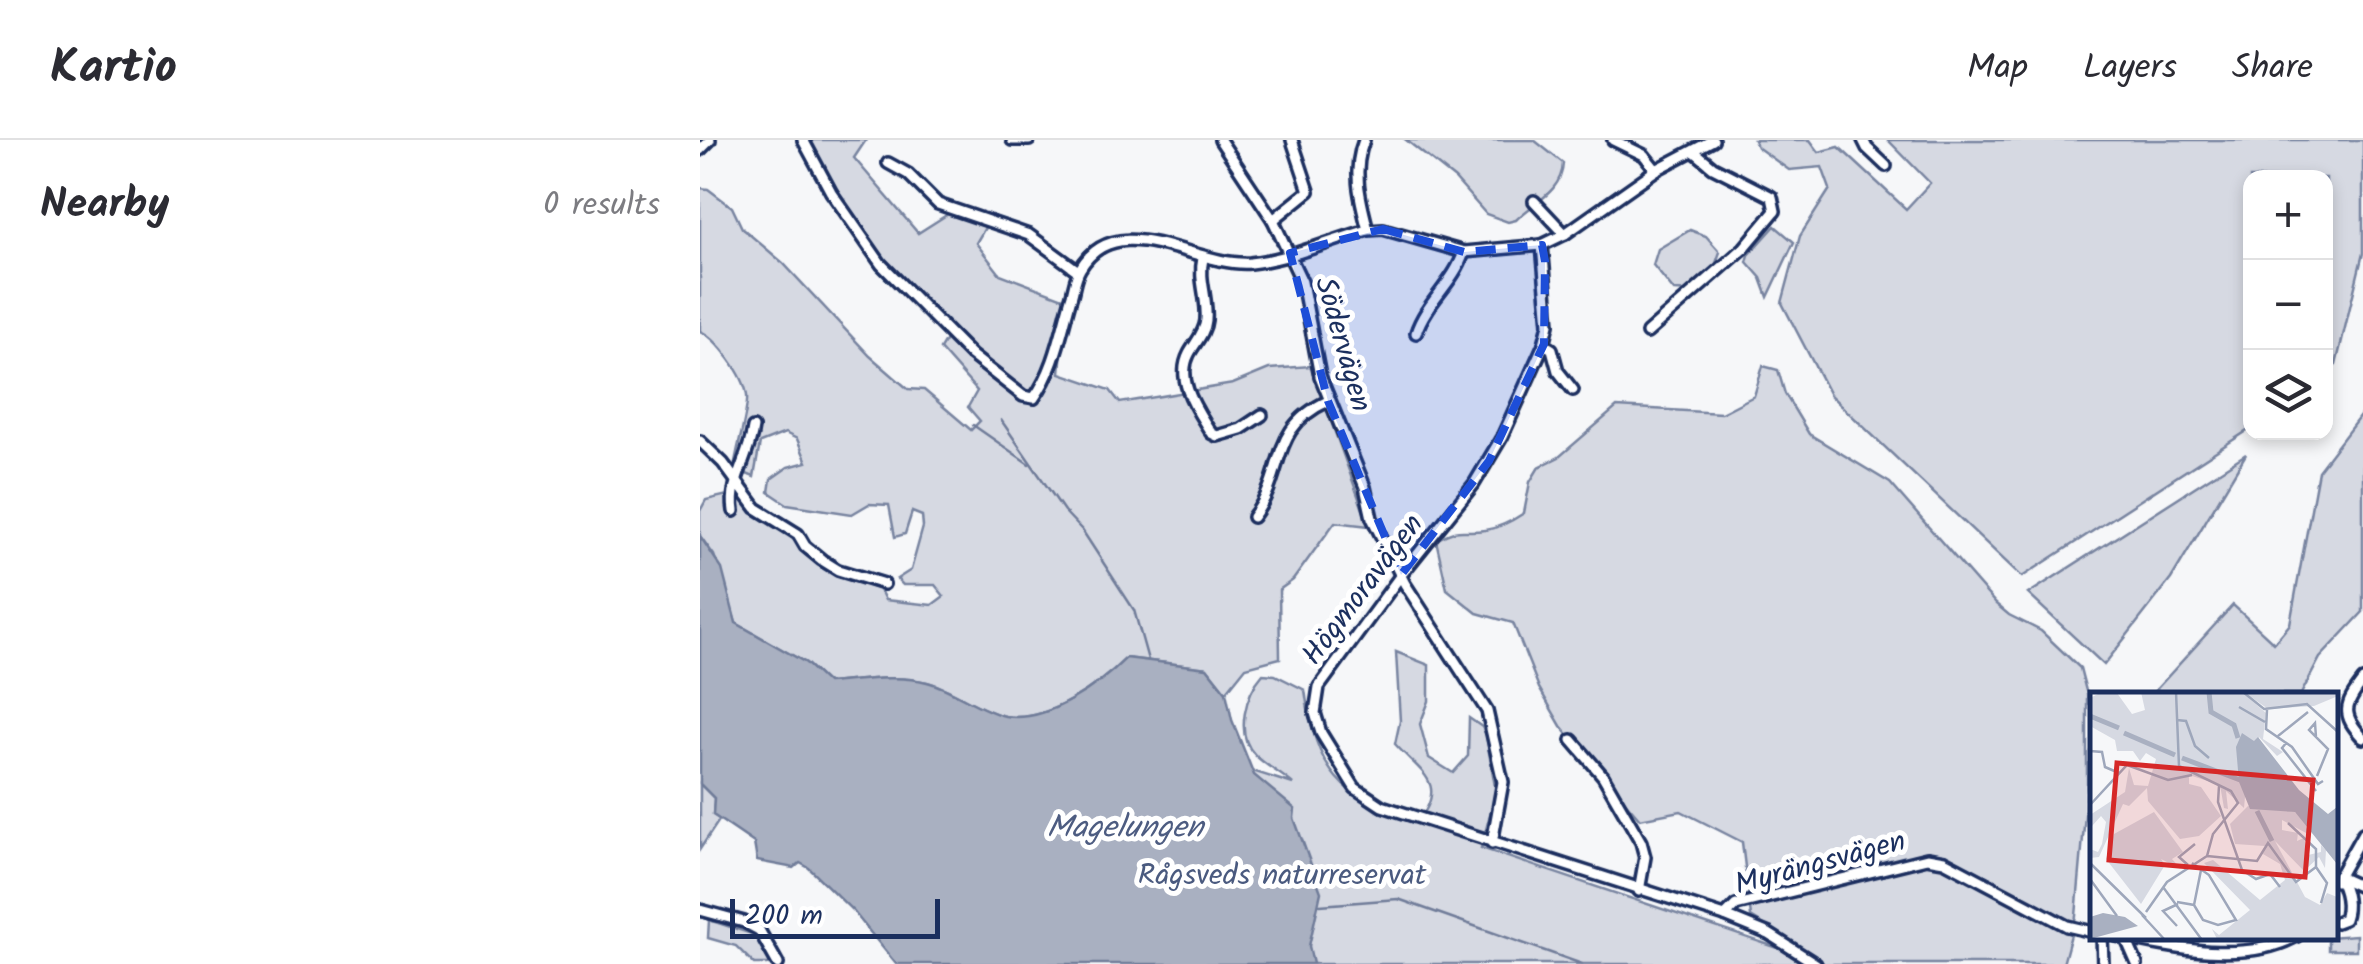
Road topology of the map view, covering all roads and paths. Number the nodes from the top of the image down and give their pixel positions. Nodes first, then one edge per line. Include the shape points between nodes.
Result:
1 (710, 140) edge
2 (803, 140) edge
3 (1012, 140) edge
4 (1029, 140) edge
5 (1220, 140) edge
6 (1292, 140) edge
7 (1364, 140) edge
8 (1613, 140) edge
9 (1712, 140) edge
10 (1863, 140) edge
11 (700, 150) edge
12 (1695, 152) junction
13 (888, 164) dead end
14 (1886, 166) dead end
15 (1656, 170) junction
16 (1534, 201) dead end
17 (1273, 220) junction
18 (1368, 230) junction
19 (1565, 234) junction
20 (1542, 245) junction
21 (1464, 252) junction
22 (1290, 254) junction
23 (1204, 258) junction
24 (1078, 272) junction
25 (1416, 333) dead end
26 (1647, 333) dead end
27 (1544, 344) junction
28 (1573, 390) dead end
29 (1328, 401) junction
30 (1262, 415) dead end
31 (753, 428) dead end
32 (700, 441) edge
33 (735, 482) junction
34 (734, 511) dead end
35 (1253, 517) dead end
36 (1401, 575) junction
37 (884, 584) dead end
38 (2363, 680) edge
39 (2363, 738) edge
40 (1572, 740) dead end
41 (2363, 833) edge
42 (1492, 844) junction
43 (2338, 877) edge
44 (2338, 879) edge
45 (2338, 880) edge
46 (2363, 888) edge
47 (1640, 891) junction
48 (700, 910) edge
49 (1725, 916) junction
50 (2338, 921) edge
51 (2090, 931) edge
52 (2102, 939) edge
53 (2122, 939) edge
54 (2294, 939) edge
55 (2146, 940) edge
56 (2218, 961) edge
57 (778, 964) edge
58 (1816, 964) edge
59 (2103, 964) edge
60 (2137, 964) edge

1 - 11 street
2 - 24 street via 880,264 971,356 1023,396 1034,398 1049,374
3 - 4 street
5 - 17 street, Södervägen
6 - 17 street via 1309,191
7 - 18 street via 1357,184
8 - 15 street via 1644,155
9 - 12 street
10 - 14 street
12 - 15 street
12 - 26 street via 1772,197 1775,212
13 - 24 street via 938,204 1030,235
15 - 19 street
16 - 19 street
17 - 22 street, Södervägen
18 - 21 street via 1383,228
18 - 22 street
19 - 20 street
20 - 21 street
20 - 27 street, Högmoravägen
21 - 25 street
22 - 23 street via 1241,263
22 - 29 street, Södervägen
23 - 24 street via 1124,240 1100,248
23 - 30 street via 1206,319 1185,364 1187,388 1217,436
27 - 28 street
27 - 36 street, Högmoravägen via 1489,462
29 - 35 street via 1292,428
29 - 36 street, Södervägen
31 - 33 street
32 - 33 street
33 - 34 street
33 - 37 street via 756,508 798,534 822,560
36 - 42 street, Södervägen via 1488,710 1503,782
36 - 42 street, Högmoravägen via 1319,687 1316,722 1355,788 1368,798
38 - 39 street via 2346,711
40 - 47 street via 1603,776 1641,842
41 - 43 street
42 - 47 street, Högmoravägen
44 - 46 street
45 - 50 street via 2346,914
47 - 49 street, Högmoravägen
48 - 57 street via 758,930
49 - 51 street, Myrängsvägen via 1736,905 1927,858 1944,860
49 - 58 street, Högmoravägen
52 - 59 street
53 - 60 street
54 - 56 street via 2258,956
55 - 56 street

